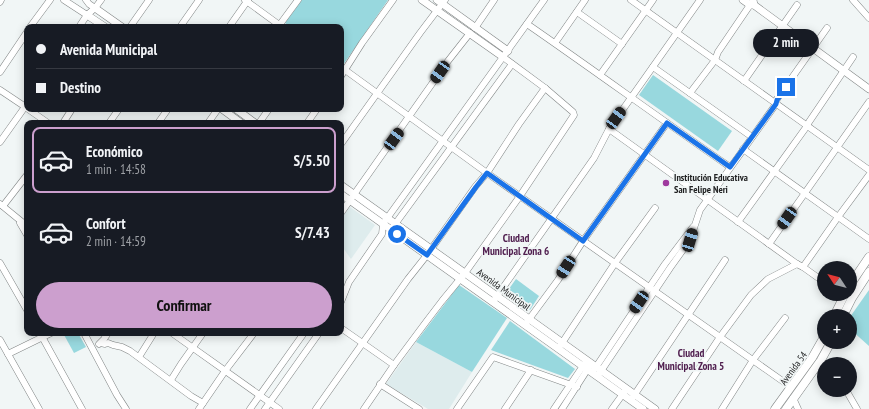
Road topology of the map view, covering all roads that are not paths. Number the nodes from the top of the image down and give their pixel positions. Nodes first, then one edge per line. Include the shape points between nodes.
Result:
1 (50, 0) edge
2 (64, 0) edge
3 (86, 0) edge
4 (101, 0) edge
5 (149, 0) edge
6 (199, 0) edge
7 (247, 0) edge
8 (298, 0) edge
9 (393, 0) edge
10 (422, 0) edge
11 (494, 0) edge
12 (544, 0) edge
13 (585, 0) edge
14 (631, 0) edge
15 (653, 0) edge
16 (700, 0) edge
17 (743, 0) edge
18 (853, 0) edge
19 (441, 1) edge
20 (753, 2) edge
21 (797, 6) dead end
22 (96, 8) junction
23 (437, 10) junction
24 (646, 10) junction
25 (577, 12) junction
26 (88, 15) junction
27 (869, 18) edge
28 (32, 24) edge
29 (81, 24) edge
30 (101, 24) edge
31 (118, 24) edge
32 (132, 24) edge
33 (182, 24) edge
34 (231, 24) edge
35 (277, 24) edge
36 (281, 24) edge
37 (527, 24) junction
38 (782, 25) junction
39 (828, 28) dead end
40 (472, 31) junction
41 (677, 33) junction
42 (24, 36) edge
43 (555, 43) junction
44 (622, 44) junction
45 (813, 49) junction
46 (506, 54) junction
47 (853, 58) dead end
48 (714, 60) junction
49 (512, 64) junction
50 (653, 66) junction
51 (344, 68) edge
52 (344, 70) edge
53 (844, 71) junction
54 (0, 72) edge
55 (600, 75) junction
56 (744, 81) junction
57 (545, 88) junction
58 (869, 89) edge
59 (0, 90) edge
60 (690, 93) junction
61 (377, 94) junction
62 (631, 98) junction
63 (869, 102) edge
64 (776, 104) junction
65 (24, 105) edge
66 (24, 111) edge
67 (34, 112) edge
68 (226, 112) edge
69 (240, 112) edge
70 (409, 117) junction
71 (44, 120) edge
72 (237, 120) edge
73 (251, 120) edge
74 (667, 123) junction
75 (807, 126) junction
76 (609, 129) junction
77 (752, 137) junction
78 (344, 140) edge
79 (442, 141) junction
80 (0, 142) edge
81 (451, 147) junction
82 (838, 147) junction
83 (743, 149) junction
84 (645, 155) junction
85 (730, 167) junction
86 (869, 170) edge
87 (774, 171) junction
88 (487, 173) junction
89 (869, 175) edge
90 (24, 184) edge
91 (344, 188) edge
92 (805, 193) junction
93 (344, 195) edge
94 (520, 196) junction
95 (352, 197) junction
96 (707, 200) junction
97 (2, 205) edge
98 (655, 208) dead end
99 (344, 209) edge
100 (838, 217) junction
101 (17, 218) junction
102 (552, 219) junction
103 (385, 221) junction
104 (738, 222) junction
105 (24, 224) edge
106 (695, 224) junction
107 (394, 227) junction
108 (24, 230) edge
109 (382, 234) junction
110 (869, 239) edge
111 (583, 241) junction
112 (769, 244) junction
113 (429, 252) junction
114 (869, 257) edge
115 (725, 260) dead end
116 (0, 263) edge
117 (615, 263) junction
118 (797, 264) junction
119 (803, 267) junction
120 (869, 272) edge
121 (857, 275) edge
122 (462, 276) junction
123 (817, 277) edge
124 (348, 282) junction
125 (344, 285) edge
126 (649, 287) junction
127 (655, 291) junction
128 (344, 293) edge
129 (495, 299) junction
130 (24, 305) edge
131 (846, 309) edge
132 (688, 315) junction
133 (785, 318) dead end
134 (527, 322) junction
135 (344, 330) edge
136 (40, 336) edge
137 (43, 336) edge
138 (86, 336) edge
139 (106, 336) edge
140 (152, 336) edge
141 (176, 336) edge
142 (201, 336) edge
143 (252, 336) edge
144 (302, 336) edge
145 (317, 336) edge
146 (720, 337) junction
147 (0, 340) edge
148 (101, 343) junction
149 (362, 344) junction
150 (560, 346) junction
151 (192, 347) junction
152 (93, 348) junction
153 (817, 349) edge
154 (8, 354) junction
155 (139, 357) junction
156 (753, 360) junction
157 (394, 365) junction
158 (592, 368) junction
159 (225, 370) junction
160 (531, 370) junction
161 (817, 370) edge
162 (171, 380) junction
163 (380, 384) junction
164 (571, 384) junction
165 (577, 386) junction
166 (791, 387) junction
167 (625, 392) junction
168 (260, 396) junction
169 (633, 397) junction
170 (850, 397) edge
171 (793, 398) junction
172 (270, 402) junction
173 (201, 406) edge
174 (411, 407) edge
175 (39, 409) edge
176 (82, 409) edge
177 (126, 409) edge
178 (250, 409) edge
179 (265, 409) edge
180 (279, 409) edge
181 (316, 409) edge
182 (364, 409) edge
183 (420, 409) edge
184 (456, 409) edge
185 (505, 409) edge
186 (554, 409) edge
187 (562, 409) edge
188 (612, 409) edge
189 (643, 409) edge
190 (655, 409) edge
191 (672, 409) edge
192 (722, 409) edge
193 (775, 409) edge
194 (786, 409) edge
195 (798, 409) edge
196 (857, 409) edge

1 - 28 street
2 - 26 street
3 - 22 street
4 - 22 street
5 - 32 street
6 - 33 street
7 - 34 street
7 - 35 street
8 - 36 street
9 - 51 street
10 - 23 street
11 - 40 street
12 - 37 street
13 - 25 street
14 - 24 street
15 - 24 street
16 - 41 street
17 - 20 street
18 - 27 street
19 - 23 street
19 - 40 street
20 - 38 street
20 - 48 street
21 - 38 street
22 - 26 street
22 - 31 street
23 - 40 street
23 - 61 street
24 - 41 street
24 - 44 street
25 - 43 street
25 - 44 street
26 - 29 street
26 - 30 street
37 - 43 street
37 - 46 street
38 - 45 street
38 - 56 street
39 - 45 street
40 - 46 street
40 - 70 street
41 - 48 street
41 - 50 street
42 - 54 street
43 - 55 street
44 - 55 street
45 - 53 street
45 - 64 street
46 - 49 street
46 - 79 street
47 - 53 street
48 - 56 street
48 - 60 street
49 - 57 street
49 - 81 street
50 - 60 street
50 - 62 street
52 - 61 street
53 - 58 street
53 - 75 street
55 - 62 street
56 - 64 street
57 - 88 street
57 - 94 street via 574,115
59 - 65 street
60 - 77 street
61 - 70 street
61 - 78 street
62 - 74 street
62 - 76 street
63 - 82 street
64 - 75 street
64 - 77 street
66 - 80 street
67 - 71 street
68 - 72 street
69 - 73 street
70 - 79 street
70 - 95 street
74 - 84 street
74 - 85 street
75 - 82 street
75 - 87 street
76 - 84 street
76 - 102 street via 594,158
77 - 83 street
79 - 81 street
79 - 103 street
81 - 88 street
81 - 107 street
82 - 86 street
82 - 92 street
83 - 85 street
83 - 87 street
84 - 96 street
84 - 111 street
85 - 96 street
87 - 92 street
87 - 104 street
88 - 94 street
88 - 113 street
89 - 100 street
90 - 97 street
91 - 95 street, Avenida Municipal
92 - 100 street
92 - 112 street
93 - 95 street, Avenida Municipal
94 - 102 street
94 - 122 street
95 - 99 street
95 - 103 street, Avenida Municipal
96 - 104 street
96 - 106 street
97 - 101 street
98 - 117 street
100 - 110 street
100 - 119 street
101 - 105 street
101 - 108 street
102 - 111 street
102 - 129 street
103 - 107 street, Avenida Municipal
103 - 109 street
104 - 112 street
106 - 126 street
106 - 127 street via 690,240
107 - 109 street
107 - 113 street, Avenida Municipal
109 - 124 street
111 - 117 street
111 - 134 street
112 - 118 street
113 - 122 street, Avenida Municipal
113 - 149 street
114 - 121 main road
115 - 132 street
116 - 130 street
117 - 126 street
117 - 150 street
118 - 119 street
118 - 146 street via 768,279
119 - 123 street
120 - 131 main road
122 - 129 street, Avenida Municipal
122 - 157 street
124 - 125 street
124 - 128 street
126 - 127 street
126 - 158 street
127 - 132 street
127 - 158 street
129 - 134 street, Avenida Municipal
132 - 146 street
132 - 169 street
133 - 156 street
134 - 150 street, Avenida Municipal
135 - 149 street
136 - 154 street
137 - 176 street
138 - 152 street
139 - 148 street
140 - 155 street
141 - 151 street
142 - 151 street
143 - 159 street
144 - 168 street
145 - 172 street
146 - 156 street
146 - 191 street
147 - 154 street
148 - 152 street
148 - 155 street via 122,347
149 - 157 street
149 - 181 street
150 - 158 street, Avenida Municipal
151 - 159 street
151 - 162 street
152 - 177 street
153 - 166 main road, Avenida 54
154 - 175 street
155 - 162 street
156 - 166 street
156 - 192 street
157 - 163 street
158 - 164 street
158 - 165 street
158 - 167 street, Avenida Municipal
159 - 168 street
159 - 173 street
160 - 164 street
160 - 184 street via 493,357
160 - 185 street
161 - 171 main road
162 - 173 street
163 - 174 street
163 - 182 street
164 - 165 street
164 - 186 street
165 - 187 street
166 - 193 main road, Avenida 54
167 - 169 street, Avenida Municipal
167 - 188 street
168 - 172 street
168 - 178 street
169 - 189 street, Avenida Municipal
169 - 190 street, Avenida Municipal
170 - 196 street
171 - 194 main road
171 - 195 street
172 - 179 street
172 - 180 street
174 - 183 street

